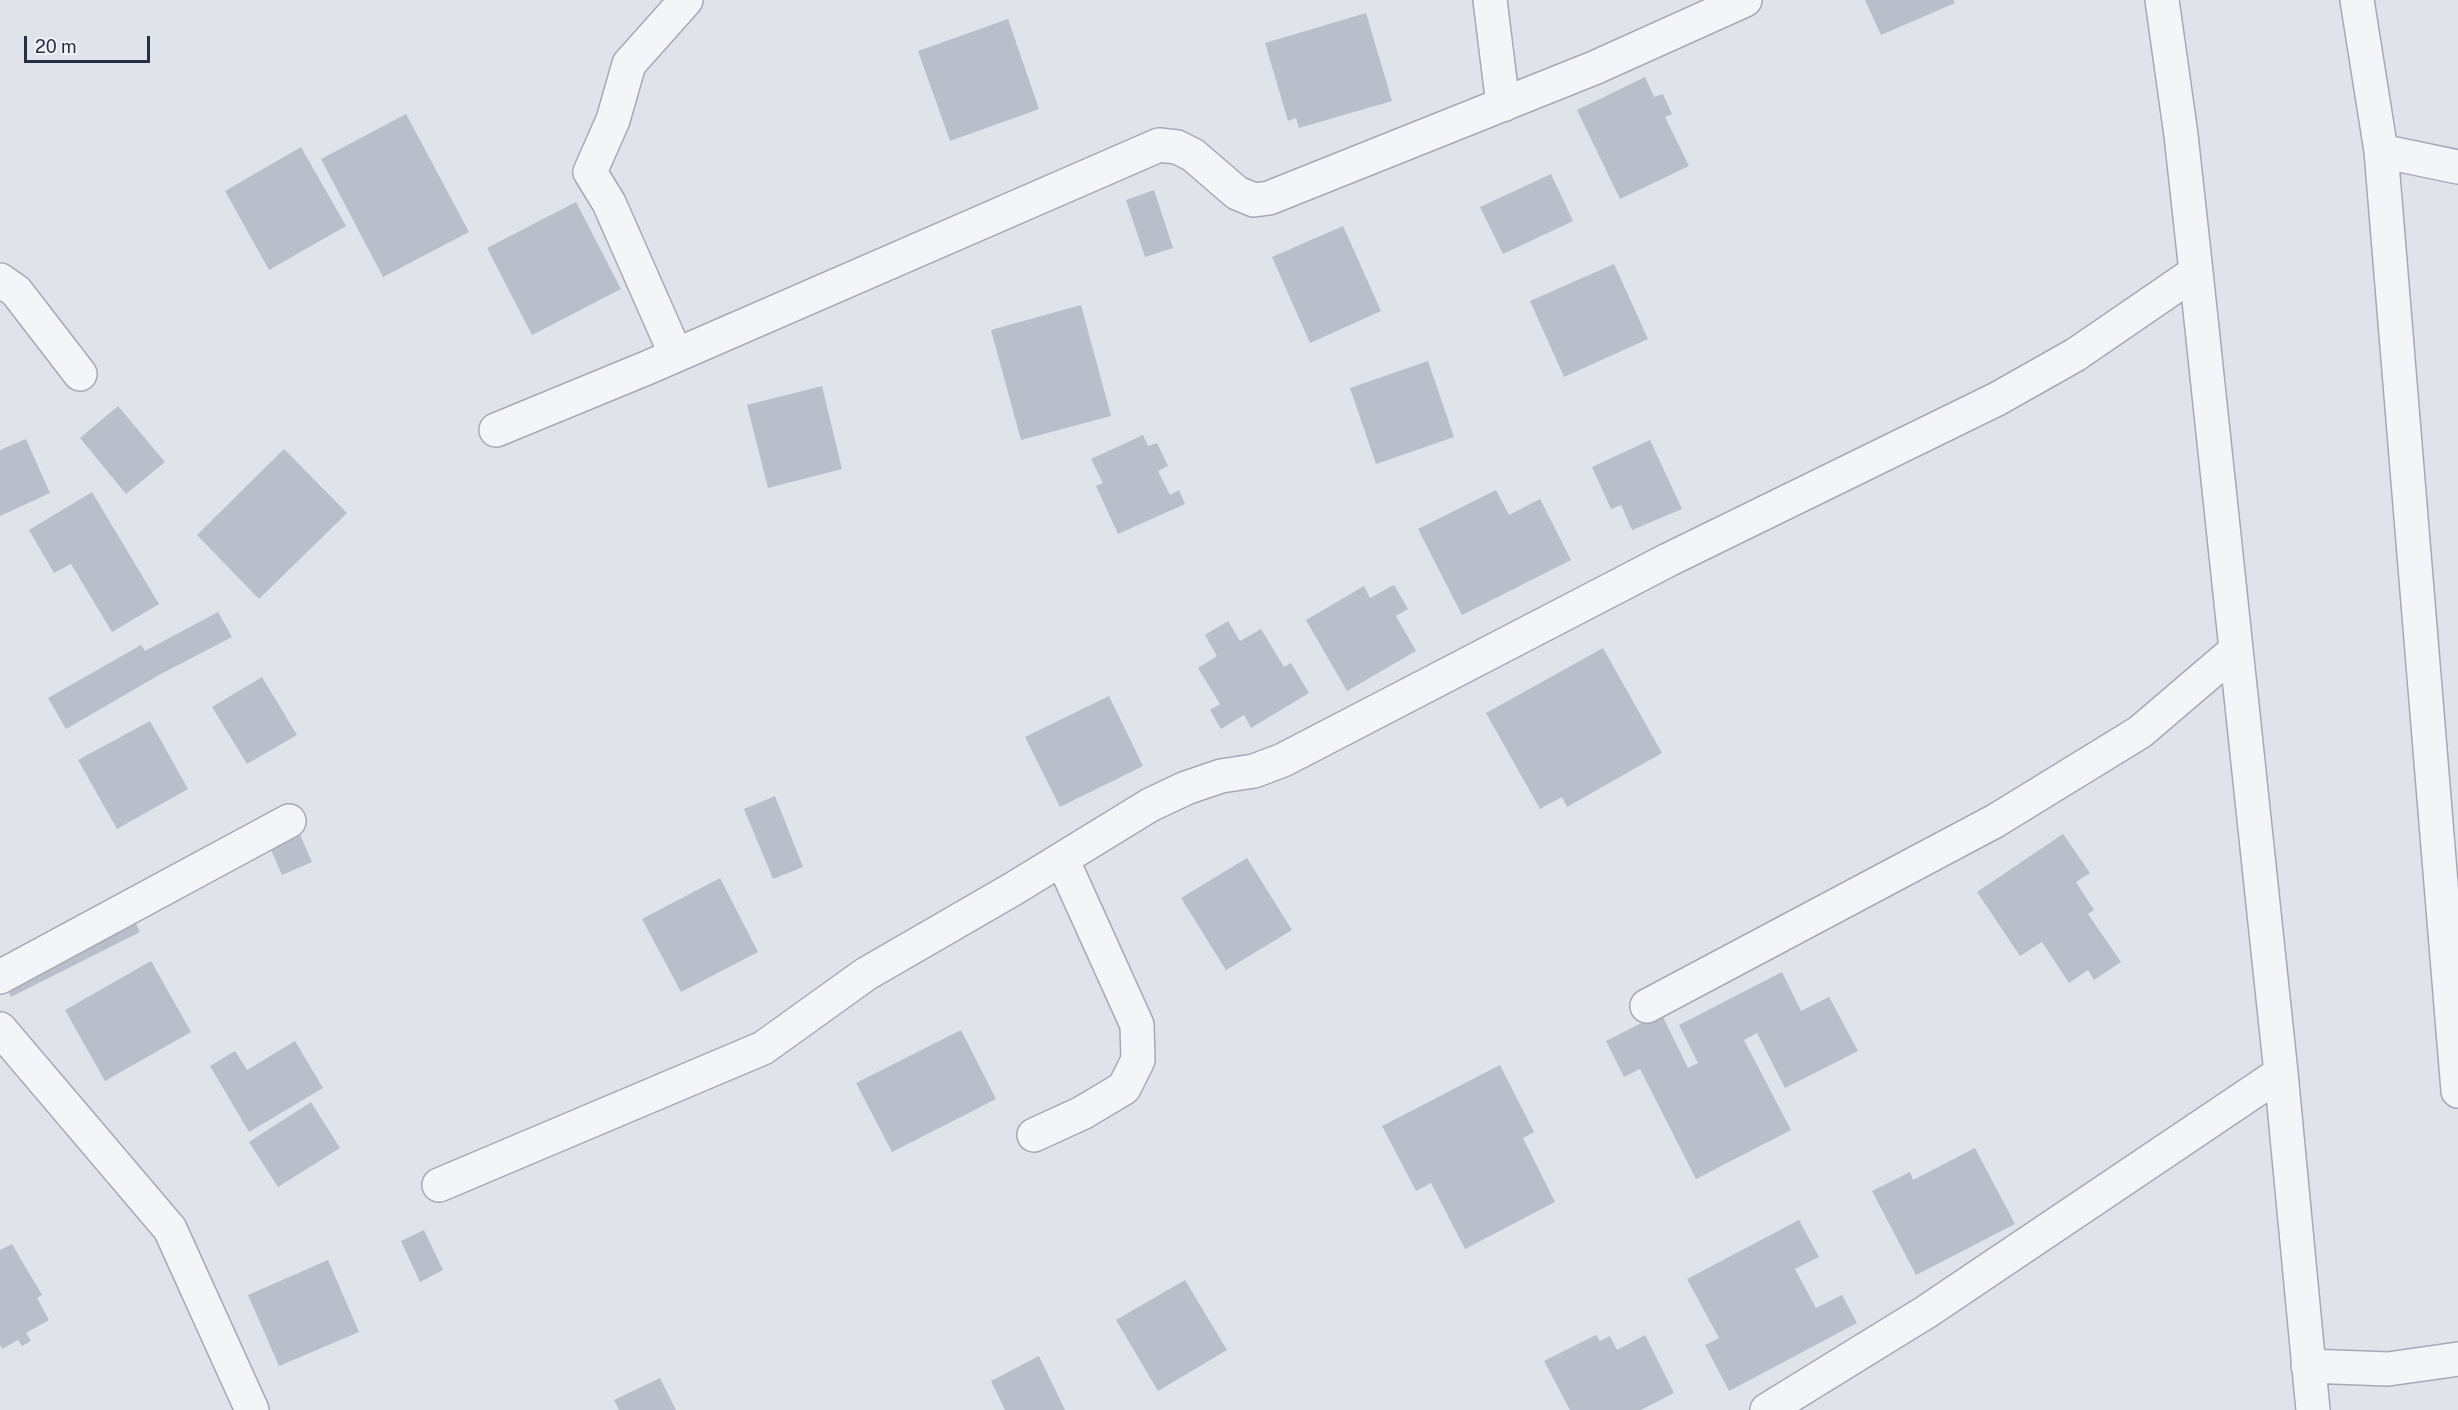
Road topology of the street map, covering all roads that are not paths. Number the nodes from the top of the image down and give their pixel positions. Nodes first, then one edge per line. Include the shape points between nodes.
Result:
1 (686, 0) edge
2 (1490, 0) edge
3 (1745, 0) edge
4 (2162, 0) edge
5 (2357, 0) edge
6 (1503, 105) junction
7 (2381, 151) junction
8 (2458, 167) edge
9 (2196, 272) junction
10 (0, 280) edge
11 (676, 355) junction
12 (80, 374) dead end
13 (496, 430) dead end
14 (2236, 650) junction
15 (289, 821) dead end
16 (1062, 859) junction
17 (0, 977) edge
18 (1647, 1006) dead end
19 (2, 1032) edge
20 (2281, 1073) junction
21 (2458, 1091) edge
22 (1034, 1135) dead end
23 (439, 1185) dead end
24 (2458, 1359) edge
25 (2308, 1366) junction
26 (252, 1410) edge
27 (1767, 1410) edge
28 (2313, 1410) edge

1 - 11 street via 629,64 613,120 590,172 609,203
2 - 6 street
3 - 6 street
4 - 9 street
5 - 7 street
6 - 11 street via 1269,198 1254,200 1237,193 1193,155 1177,147 1159,145
7 - 8 street
7 - 21 street
9 - 14 street
9 - 16 street via 2075,355 1997,399 1668,560 1283,760 1254,771 1221,776 1150,805
10 - 12 street via 16,291
11 - 13 street
14 - 18 street via 2139,732 1995,821
14 - 20 street
15 - 17 street
16 - 22 street via 1137,1024 1138,1060 1124,1088
16 - 23 street via 866,974 763,1048
19 - 26 street via 170,1229
20 - 25 street
20 - 27 street via 1926,1312
24 - 25 street via 2388,1369
25 - 28 street

